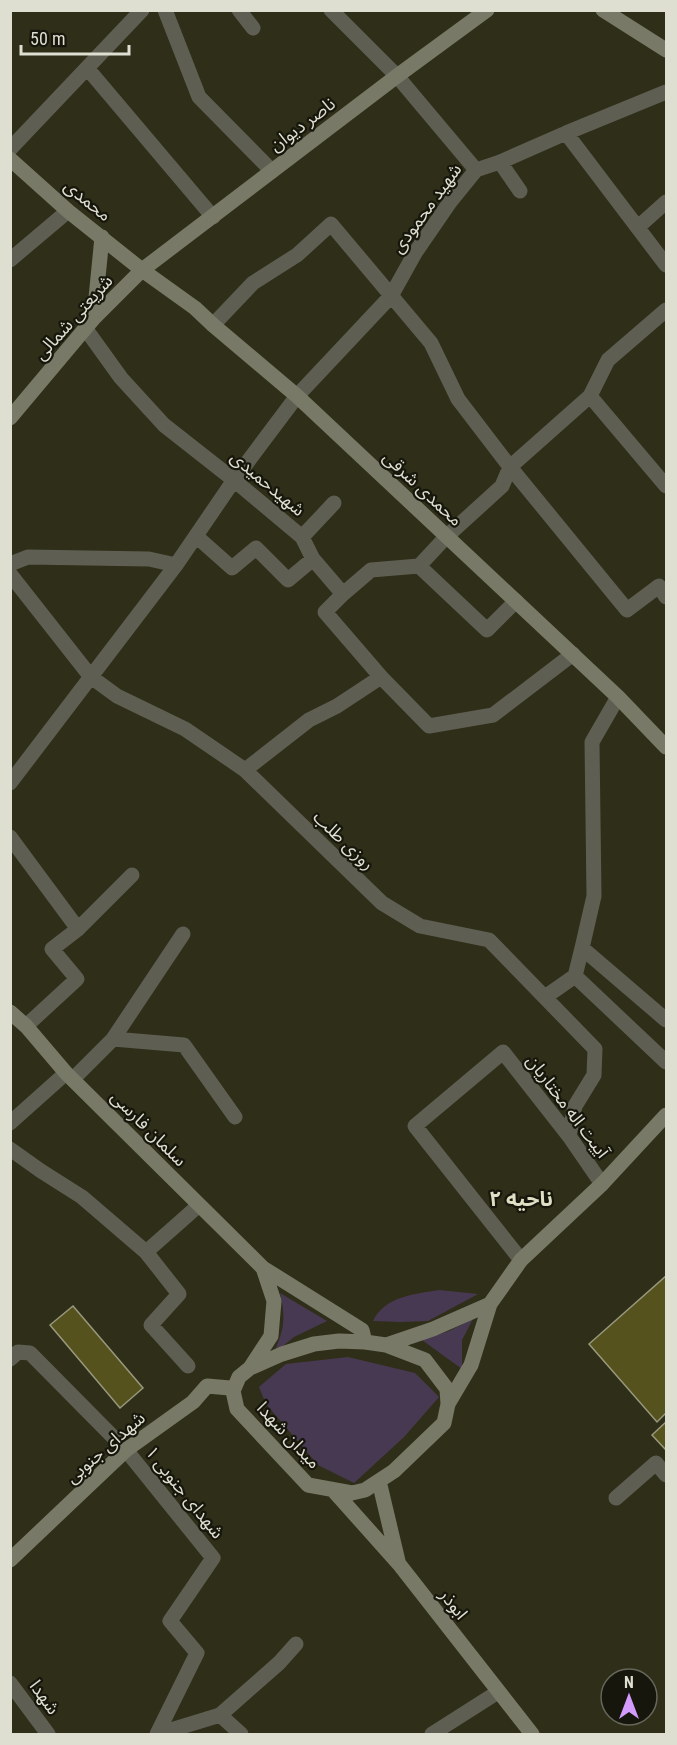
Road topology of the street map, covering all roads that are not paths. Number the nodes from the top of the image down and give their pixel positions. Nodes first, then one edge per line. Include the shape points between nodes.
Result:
1 (142, 10) edge
2 (165, 10) edge
3 (239, 10) edge
4 (331, 10) edge
5 (487, 10) edge
6 (603, 10) edge
7 (253, 28) dead end
8 (666, 50) edge
9 (87, 68) junction
10 (397, 76) junction
11 (666, 92) edge
12 (566, 133) junction
13 (10, 149) edge
14 (10, 159) edge
15 (500, 162) junction
16 (476, 170) junction
17 (272, 171) junction
18 (520, 191) dead end
19 (666, 202) edge
20 (68, 211) junction
21 (213, 216) junction
22 (638, 227) junction
23 (102, 237) junction
24 (10, 260) edge
25 (666, 265) edge
26 (142, 270) junction
27 (391, 296) junction
28 (666, 310) edge
29 (90, 323) junction
30 (213, 325) junction
31 (297, 396) junction
32 (590, 396) junction
33 (10, 418) edge
34 (510, 467) junction
35 (234, 480) junction
36 (666, 486) edge
37 (334, 503) dead end
38 (196, 536) junction
39 (302, 537) junction
40 (446, 537) junction
41 (313, 560) junction
42 (10, 564) edge
43 (176, 565) junction
44 (419, 566) junction
45 (10, 574) edge
46 (664, 586) edge
47 (343, 594) junction
48 (516, 602) junction
49 (573, 654) junction
50 (91, 677) junction
51 (381, 677) junction
52 (618, 697) junction
53 (666, 747) edge
54 (245, 770) junction
55 (10, 783) edge
56 (10, 837) edge
57 (132, 875) dead end
58 (78, 929) junction
59 (183, 934) dead end
60 (582, 948) junction
61 (575, 976) junction
62 (545, 997) junction
63 (10, 1012) edge
64 (666, 1020) edge
65 (26, 1026) junction
66 (113, 1039) junction
67 (666, 1062) edge
68 (70, 1076) junction
69 (666, 1114) edge
70 (236, 1116) dead end
71 (10, 1123) edge
72 (569, 1136) junction
73 (10, 1149) edge
74 (602, 1184) junction
75 (198, 1206) junction
76 (146, 1252) junction
77 (521, 1260) junction
78 (263, 1268) junction
79 (490, 1304) junction
80 (365, 1342) junction
81 (386, 1345) junction
82 (10, 1359) edge
83 (188, 1366) dead end
84 (250, 1368) junction
85 (233, 1391) junction
86 (448, 1404) junction
87 (126, 1450) junction
88 (666, 1475) edge
89 (379, 1481) junction
90 (333, 1490) junction
91 (616, 1498) dead end
92 (10, 1560) edge
93 (399, 1564) junction
94 (296, 1644) dead end
95 (10, 1683) edge
96 (498, 1692) junction
97 (220, 1715) junction
98 (48, 1734) edge
99 (157, 1734) edge
100 (241, 1734) edge
101 (434, 1734) edge
102 (532, 1734) edge

1 - 9 street
2 - 17 street via 199,97
3 - 7 street
4 - 10 street
5 - 10 main road, ناصر دیوان
6 - 8 main road
9 - 13 street
9 - 21 street
10 - 16 street
10 - 17 main road, ناصر دیوان
11 - 12 street, شهید محمودی
12 - 15 street, شهید محمودی
12 - 22 street
14 - 20 main road, محمدی
15 - 16 street, شهید محمودی
15 - 18 street
16 - 27 street, شهید محمودی via 415,252
17 - 21 main road, ناصر دیوان
19 - 22 street
20 - 23 main road, محمدی
20 - 24 street
21 - 26 main road, ناصر دیوان
22 - 25 street
23 - 26 main road, محمدی
23 - 29 main road
26 - 29 main road, شریعتی شمالی
26 - 30 main road, محمدی شرقی
27 - 30 street via 332,224 297,255 253,283
27 - 31 street, شهید محمودی
27 - 34 street via 431,343 458,399
28 - 32 street via 608,360
29 - 33 main road, شریعتی شمالی
29 - 35 street, شهیدحمیدی via 121,378 164,425
30 - 31 main road, محمدی شرقی
31 - 35 street, شهید محمودی
31 - 40 main road, محمدی شرقی
32 - 34 street
32 - 36 street
34 - 40 street via 502,486
34 - 46 street via 627,610
35 - 38 street, شهید محمودی
35 - 39 street, شهیدحمیدی
37 - 39 street
38 - 41 street via 231,568 256,548 288,580
38 - 43 street, شهید محمودی
39 - 41 street, شهیدحمیدی
40 - 44 street
40 - 48 main road, محمدی شرقی
41 - 47 street, شهیدحمیدی
42 - 43 street via 28,557 149,559
43 - 50 street, شهید محمودی
44 - 47 street via 371,570
44 - 48 street via 487,630
45 - 50 street, روزی طلب
47 - 51 street via 325,612
48 - 49 main road, محمدی شرقی
49 - 51 street via 493,715 429,726
49 - 52 main road, محمدی شرقی
50 - 54 street, روزی طلب via 117,696 185,729
50 - 55 street, شهید محمودی
51 - 54 street via 309,720
52 - 53 main road, محمدی شرقی
52 - 60 street via 592,742 594,896
54 - 62 street, روزی طلب via 382,903 420,926 489,940
56 - 58 street
57 - 58 street
58 - 65 street via 52,950 77,980
59 - 66 street
60 - 61 street
60 - 64 street
61 - 62 street
61 - 67 street
62 - 72 street, روزی طلب via 595,1049 594,1075 575,1106
63 - 65 main road, سلمان فارسی
65 - 68 main road, سلمان فارسی
66 - 68 street
66 - 70 street via 184,1045
68 - 71 street
68 - 75 main road, سلمان فارسی
69 - 74 main road
72 - 74 street, آییت اله مختاریان
72 - 77 street, آییت اله مختاریان via 503,1052 415,1126
73 - 76 street via 82,1197
74 - 77 main road
75 - 76 street
75 - 78 main road, سلمان فارسی
76 - 83 street via 179,1294 151,1325
77 - 79 main road
78 - 80 main road, سلمان فارسی via 362,1330
78 - 84 main road, سلمان فارسی via 274,1301 271,1336
79 - 81 main road
79 - 86 main road, میدان شهدا via 471,1365
80 - 81 main road
80 - 84 main road via 314,1344
81 - 86 main road via 425,1360 447,1389
82 - 87 street, ۱ شهدای جنوبی via 18,1352 30,1353
84 - 85 main road via 239,1377
85 - 87 main road, شهدای جنوبی via 207,1386 193,1402
85 - 90 main road, میدان شهدا via 237,1408 308,1485
86 - 89 main road, میدان شهدا via 444,1423
87 - 92 main road, شهدای جنوبی
87 - 99 street, ۱ شهدای جنوبی via 213,1558 170,1621 196,1653
88 - 91 street via 656,1463
89 - 90 main road, میدان شهدا via 352,1493
89 - 93 main road, ابوذر
90 - 93 main road
93 - 96 main road, ابوذر
94 - 97 street
95 - 98 street, شهدا
96 - 101 street
96 - 102 main road, ابوذر
97 - 99 street
97 - 100 street

